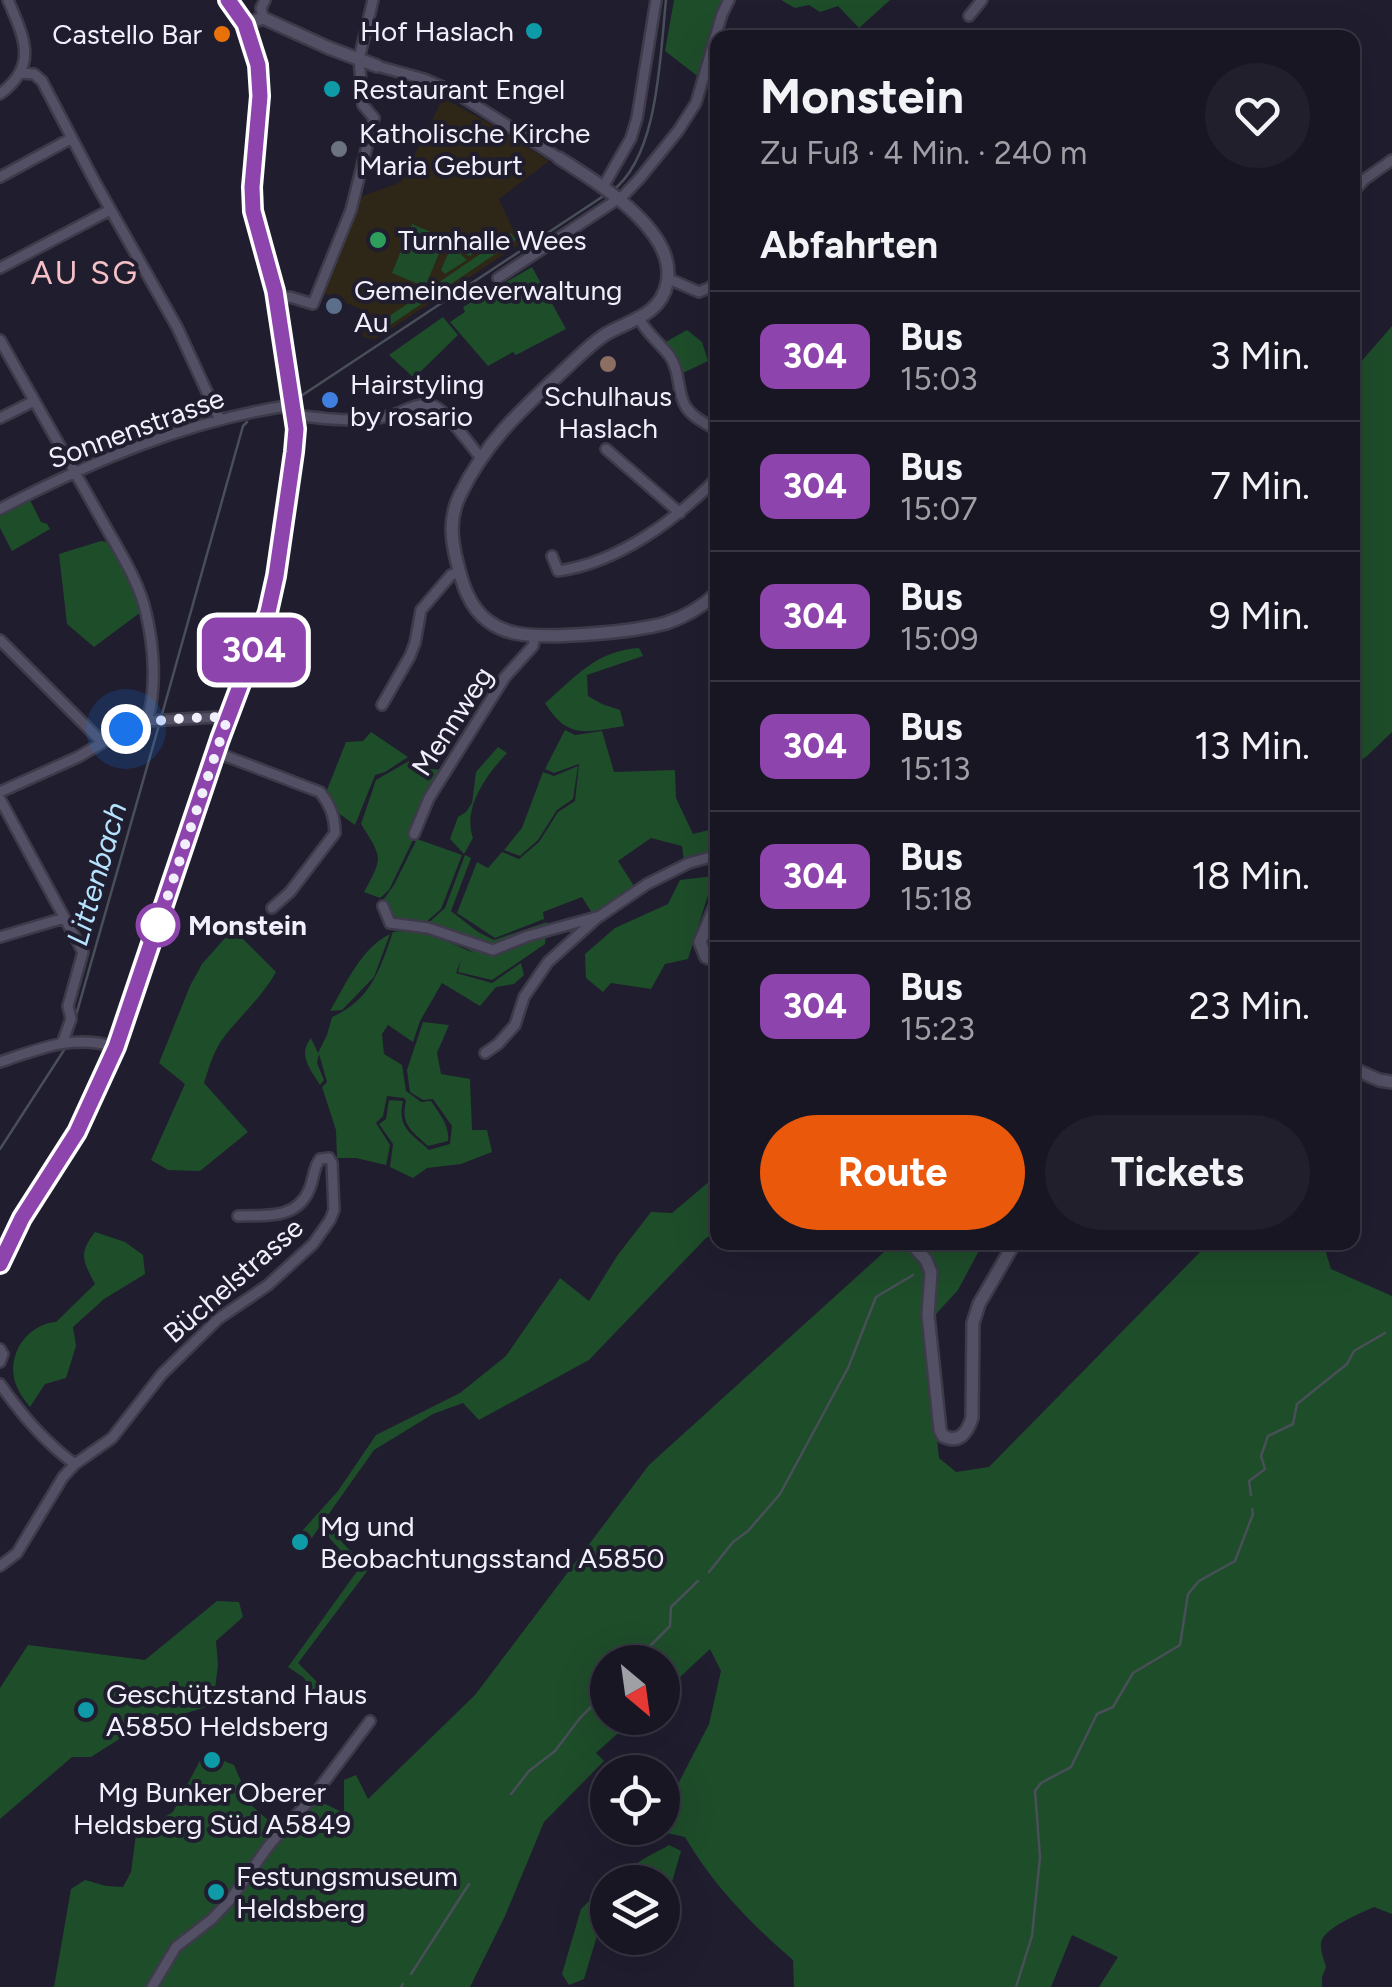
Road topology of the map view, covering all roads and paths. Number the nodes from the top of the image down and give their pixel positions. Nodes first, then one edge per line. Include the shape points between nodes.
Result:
1 (8, 0) edge
2 (228, 0) edge
3 (265, 0) edge
4 (373, 0) edge
5 (728, 0) edge
6 (982, 0) edge
7 (654, 1) edge
8 (969, 16) dead end
9 (263, 18) junction
10 (245, 24) junction
11 (719, 30) edge
12 (710, 58) edge
13 (359, 59) junction
14 (377, 66) joint
15 (21, 73) junction
16 (0, 94) edge
17 (72, 138) junction
18 (558, 158) joint
19 (1392, 160) edge
20 (0, 177) edge
21 (1360, 184) edge
22 (610, 193) junction
23 (110, 210) junction
24 (0, 268) edge
25 (498, 278) dead end
26 (668, 279) junction
27 (710, 288) edge
28 (276, 298) junction
29 (639, 318) junction
30 (0, 340) edge
31 (34, 401) junction
32 (293, 410) junction
33 (0, 418) edge
34 (219, 418) junction
35 (710, 426) edge
36 (606, 449) dead end
37 (482, 459) junction
38 (74, 471) junction
39 (710, 485) edge
40 (0, 509) edge
41 (680, 513) junction
42 (552, 556) dead end
43 (459, 572) junction
44 (710, 598) edge
45 (535, 637) junction
46 (0, 640) edge
47 (382, 705) dead end
48 (150, 720) junction
49 (227, 720) junction
50 (102, 742) junction
51 (215, 752) junction
52 (0, 792) edge
53 (0, 800) edge
54 (414, 834) dead end
55 (710, 857) edge
56 (383, 906) dead end
57 (272, 908) dead end
58 (600, 916) junction
59 (64, 918) junction
60 (710, 919) edge
61 (0, 937) edge
62 (710, 959) edge
63 (69, 1041) junction
64 (116, 1047) junction
65 (484, 1054) dead end
66 (0, 1062) edge
67 (1360, 1071) edge
68 (1392, 1082) edge
69 (238, 1216) dead end
70 (917, 1250) edge
71 (1010, 1250) edge
72 (0, 1264) edge
73 (0, 1349) edge
74 (0, 1362) edge
75 (0, 1384) edge
76 (75, 1464) junction
77 (0, 1566) edge
78 (370, 1721) dead end
79 (152, 1987) edge

1 - 15 street via 26,48
2 - 10 main road
3 - 9 street
4 - 13 street
5 - 11 street
6 - 8 street
7 - 22 street via 638,118
9 - 10 street
9 - 13 street
10 - 28 main road via 259,76 253,211
12 - 22 street via 696,104 678,131 640,178
13 - 14 street
13 - 28 street via 363,105 374,118 351,210 313,304
14 - 18 street via 456,93
15 - 16 street
15 - 17 street via 42,81
17 - 20 street
17 - 23 street
18 - 22 street
19 - 21 street
22 - 25 street
22 - 26 street via 655,237
23 - 24 street
23 - 34 street via 177,327
26 - 27 street via 699,292
26 - 29 street via 656,306
28 - 32 main road
29 - 35 street via 669,355 687,408
29 - 37 street via 594,343 512,418
30 - 31 street
31 - 33 street
31 - 38 street
32 - 34 street, Sonnenstrasse
32 - 37 street, Sonnenstrasse via 364,420 424,404 437,407
32 - 49 main road via 294,452 276,576
34 - 38 street, Sonnenstrasse
36 - 41 street
37 - 43 street via 454,508
38 - 40 street, Sonnenstrasse
38 - 48 street via 140,592 152,647
39 - 41 street
41 - 42 street via 594,562 558,570
43 - 45 street via 469,599 488,621
43 - 47 street via 421,610 416,642
44 - 45 street via 665,623
45 - 54 street, Mennweg via 429,798
46 - 50 street
48 - 49 street
48 - 50 street
49 - 51 main road
50 - 52 street
51 - 57 street via 320,792 335,821 335,833
51 - 64 main road
53 - 59 street
55 - 58 street via 648,884
56 - 58 street via 390,923 493,950
58 - 65 street via 548,962 524,997 515,1025
59 - 61 street
59 - 63 street via 82,952 68,1006
60 - 62 street via 700,942
63 - 64 street
63 - 66 street
64 - 72 main road via 77,1132
67 - 68 street
69 - 76 street, Büchelstrasse via 290,1211 307,1194 316,1164 329,1158 334,1210 312,1244 218,1319 162,1374 112,1438
70 - 71 street via 931,1272 928,1315 940,1430 954,1439 972,1418 979,1304
73 - 74 street
75 - 76 street
76 - 77 street, Büchelstrasse via 17,1552
78 - 79 street via 219,1912 176,1947

